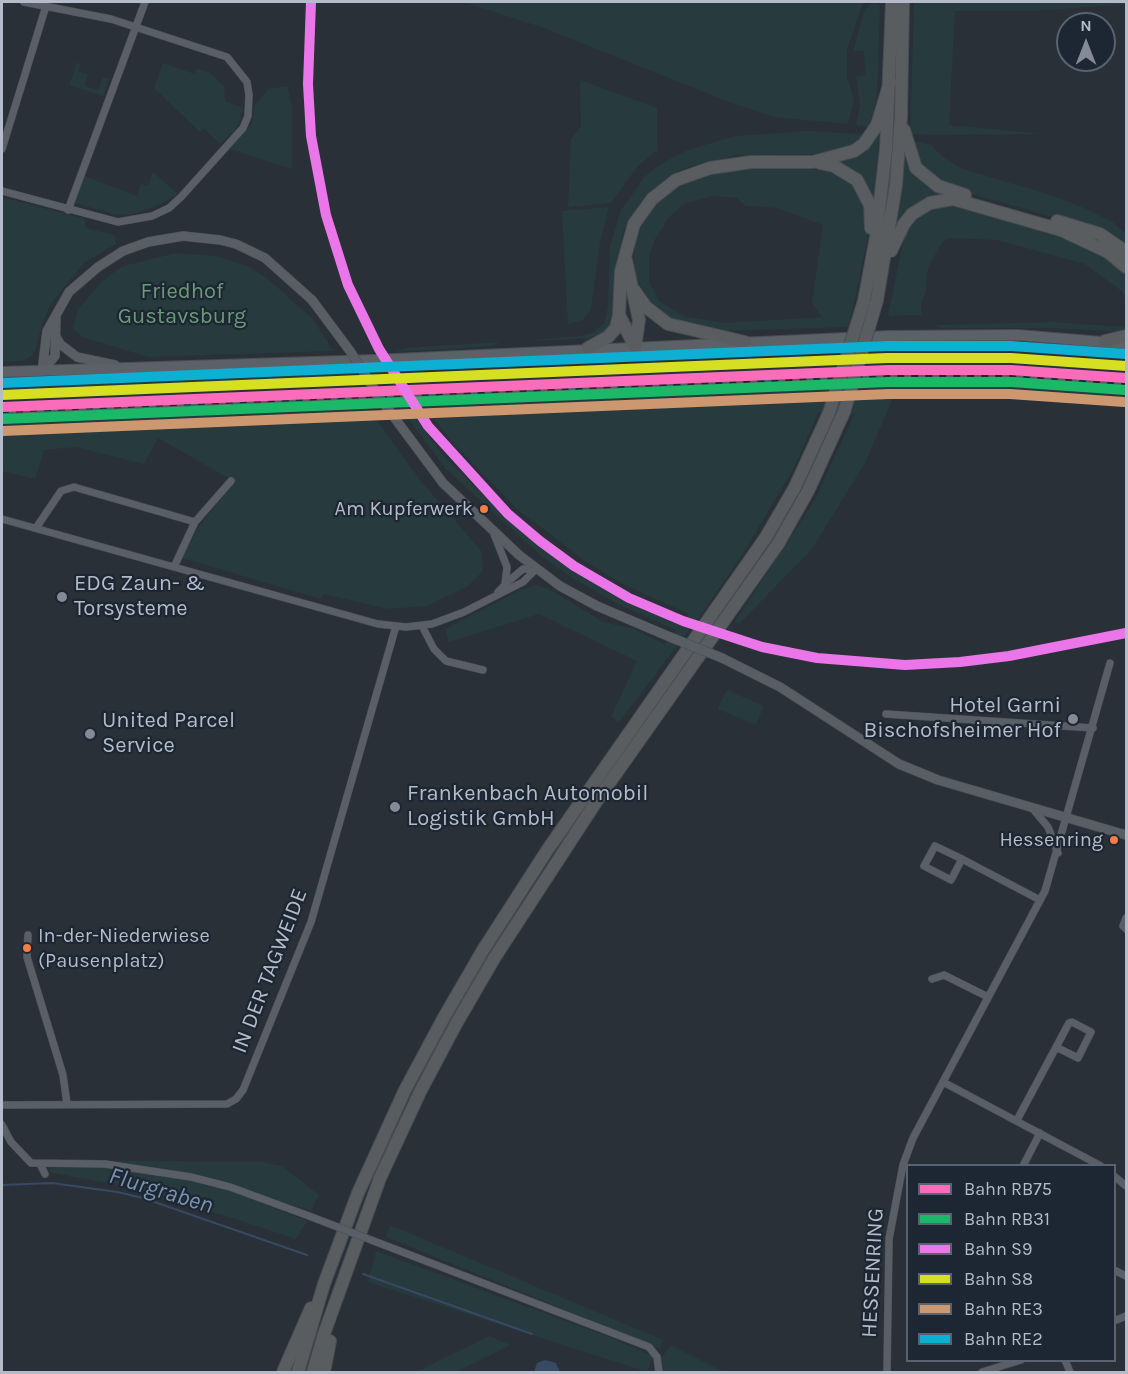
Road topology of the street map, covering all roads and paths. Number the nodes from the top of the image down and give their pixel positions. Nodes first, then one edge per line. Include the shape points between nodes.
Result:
1 (24, 2) edge
2 (145, 2) edge
3 (897, 3) edge
4 (46, 6) junction
5 (134, 25) junction
6 (890, 82) junction
7 (901, 116) junction
8 (2, 149) edge
9 (813, 162) junction
10 (2, 191) edge
11 (68, 210) junction
12 (1126, 252) edge
13 (625, 253) junction
14 (871, 265) junction
15 (884, 266) junction
16 (1126, 267) edge
17 (634, 290) junction
18 (870, 301) junction
19 (619, 315) junction
20 (51, 333) junction
21 (1126, 336) edge
22 (1105, 341) junction
23 (746, 342) junction
24 (1126, 344) edge
25 (635, 347) junction
26 (588, 348) junction
27 (126, 367) junction
28 (42, 371) junction
29 (2, 372) edge
30 (231, 481) dead end
31 (2, 519) edge
32 (195, 522) junction
33 (36, 528) junction
34 (494, 533) junction
35 (174, 567) junction
36 (536, 569) junction
37 (505, 585) junction
38 (497, 594) junction
39 (396, 626) junction
40 (422, 626) junction
41 (1110, 663) dead end
42 (483, 670) dead end
43 (886, 714) dead end
44 (1093, 728) junction
45 (1033, 808) junction
46 (1068, 818) junction
47 (1126, 835) edge
48 (1058, 853) junction
49 (962, 859) junction
50 (1040, 900) junction
51 (1126, 918) edge
52 (1126, 928) edge
53 (28, 935) dead end
54 (932, 979) dead end
55 (988, 998) junction
56 (1056, 1047) junction
57 (943, 1082) junction
58 (67, 1104) junction
59 (2, 1105) edge
60 (1017, 1120) junction
61 (2, 1125) edge
62 (1040, 1133) junction
63 (40, 1164) junction
64 (1024, 1164) edge
65 (1097, 1164) edge
66 (45, 1174) dead end
67 (351, 1256) junction
68 (324, 1284) junction
69 (1017, 1362) edge
70 (283, 1372) edge
71 (298, 1372) edge
72 (313, 1372) edge
73 (324, 1372) edge
74 (659, 1372) edge
75 (888, 1372) edge
76 (982, 1372) edge

1 - 4 street
2 - 5 street
3 - 6 highway
3 - 7 highway
4 - 5 street
4 - 8 street
5 - 11 street
5 - 11 street via 227,57 247,82 248,116 243,128 169,208 121,222
6 - 9 highway via 877,125 864,144 836,158
6 - 14 highway via 884,171
7 - 12 highway via 916,168 938,186 1090,230
7 - 15 highway
9 - 13 highway via 728,164 676,180 641,212
9 - 14 highway via 834,166 865,190 871,218
10 - 11 street
13 - 17 highway
13 - 19 highway
14 - 18 highway
15 - 16 highway via 912,214 930,203 953,199 1061,230 1108,252
15 - 18 highway
17 - 23 highway via 646,307 668,324
17 - 25 highway via 639,320
18 - 67 highway, bridge via 844,412 808,491 761,571 598,799 466,1007 391,1153
18 - 68 highway, bridge via 829,413 795,487 766,537 586,792 463,984 405,1090
19 - 25 highway
19 - 26 highway via 616,328 608,337
20 - 27 main road via 77,357
20 - 28 main road
20 - 34 main road, bridge via 57,311 69,292 126,250 183,236 220,240 253,251 297,285 328,319 443,483
21 - 22 highway
22 - 23 main road via 1018,335
22 - 24 main road
23 - 25 main road
25 - 26 main road
26 - 27 main road via 374,360
27 - 28 main road
28 - 29 main road
30 - 32 street
31 - 33 street
32 - 33 street via 69,487
32 - 35 street
33 - 35 street
34 - 36 main road
34 - 37 street via 506,560
35 - 39 street
36 - 37 street via 523,569
36 - 38 street via 523,582
36 - 45 main road, bridge via 597,606 722,658 780,687 899,764 938,780
37 - 38 street
38 - 40 street via 464,612
39 - 40 street
39 - 58 street, IN DER TAGWEIDE via 311,922 243,1090 227,1104
40 - 42 street via 434,649 446,661
41 - 44 street, HESSENRING
43 - 44 street
44 - 46 street, HESSENRING
45 - 46 main road
45 - 48 street via 1048,827
46 - 47 main road
46 - 48 street, HESSENRING
48 - 50 street, HESSENRING
49 - 49 street via 936,846 924,866 951,880
49 - 50 street
50 - 55 street, HESSENRING
51 - 52 street
53 - 58 street via 27,957 63,1075
54 - 55 street via 944,975
55 - 57 street, HESSENRING
56 - 56 street via 1070,1021 1091,1032 1078,1058
56 - 60 street
57 - 60 street
57 - 75 street, HESSENRING via 913,1138 897,1188 889,1239
58 - 59 street, IN DER TAGWEIDE
60 - 62 street
61 - 63 street via 24,1158
62 - 64 street
62 - 65 street
63 - 66 street
63 - 74 street, bridge via 105,1164 230,1187 649,1347 657,1357
67 - 72 highway
67 - 73 highway
68 - 70 highway
68 - 71 highway
69 - 76 street

